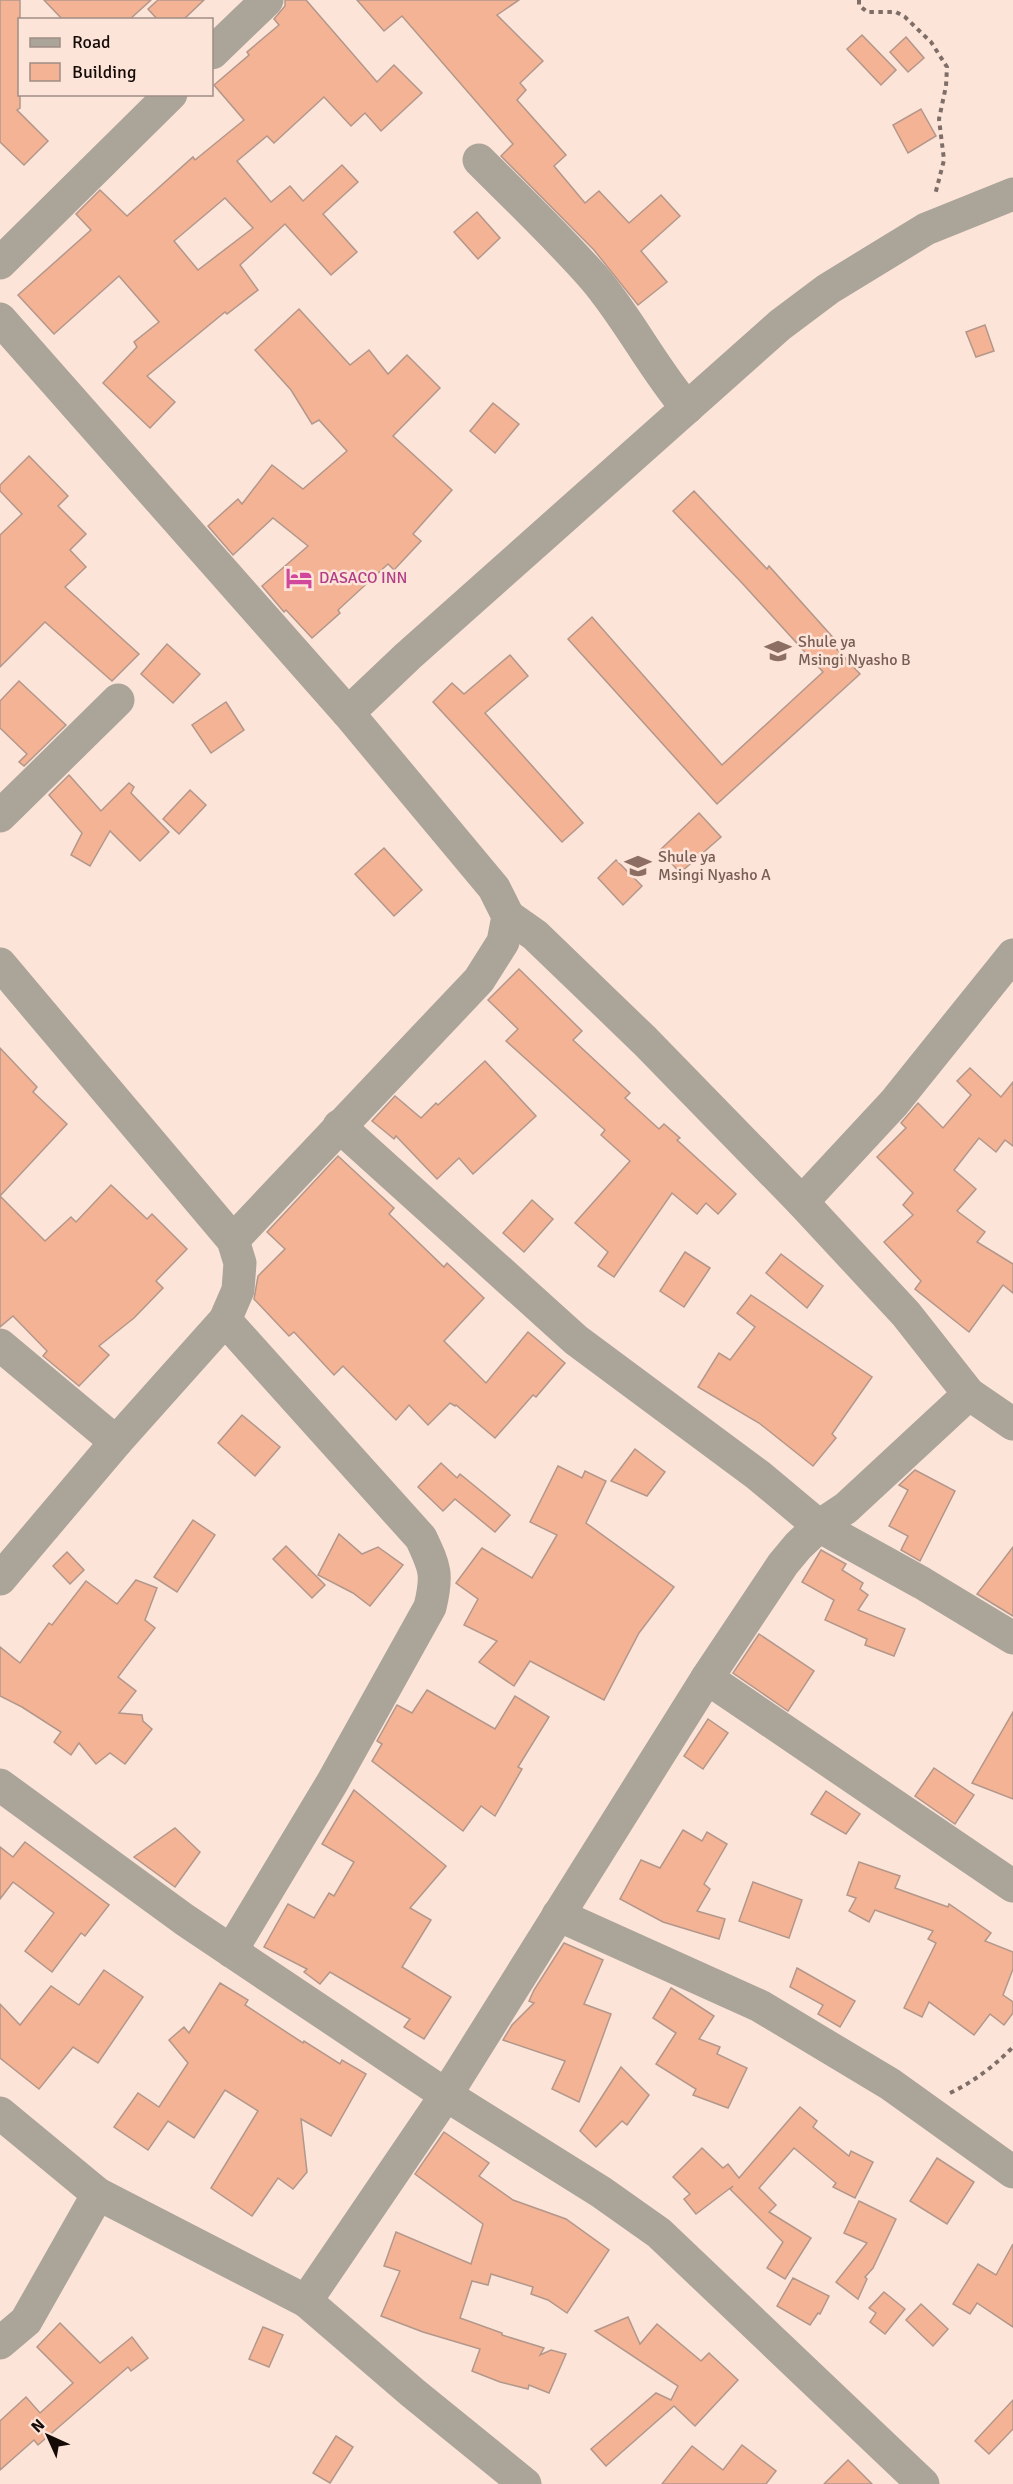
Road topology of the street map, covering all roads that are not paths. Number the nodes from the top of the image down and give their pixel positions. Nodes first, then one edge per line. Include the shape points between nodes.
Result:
1 (267, 0) edge
2 (213, 52) edge
3 (169, 96) edge
4 (479, 160) dead end
5 (1013, 194) edge
6 (0, 263) edge
7 (0, 319) edge
8 (687, 408) junction
9 (117, 700) dead end
10 (348, 713) junction
11 (0, 816) edge
12 (508, 916) junction
13 (1012, 959) edge
14 (0, 964) edge
15 (339, 1126) junction
16 (802, 1202) junction
17 (233, 1240) junction
18 (225, 1320) junction
19 (0, 1345) edge
20 (969, 1394) junction
21 (1013, 1424) edge
22 (116, 1442) junction
23 (819, 1526) junction
24 (0, 1579) edge
25 (1013, 1638) edge
26 (707, 1678) junction
27 (0, 1785) edge
28 (1013, 1886) edge
29 (558, 1915) junction
30 (231, 1950) junction
31 (446, 2095) junction
32 (0, 2113) edge
33 (1013, 2172) edge
34 (98, 2194) junction
35 (306, 2301) junction
36 (0, 2343) edge
37 (525, 2484) edge
38 (923, 2484) edge

1 - 2 street
3 - 6 street
4 - 8 street via 594,279
5 - 8 street via 926,229 818,296
7 - 10 street
8 - 10 street
9 - 11 street
10 - 12 street via 494,888
12 - 15 street via 503,942 479,980
12 - 16 street via 535,934 645,1041
13 - 16 street via 894,1102
14 - 17 street
15 - 17 street
15 - 23 street via 576,1340 758,1475
16 - 20 street via 906,1314
17 - 18 street via 240,1263 238,1290
18 - 22 street
18 - 30 street via 421,1538 436,1582 430,1607 367,1721
19 - 22 street
20 - 21 street
20 - 23 street via 846,1508
22 - 24 street
23 - 25 street
23 - 26 street via 783,1564
26 - 28 street
26 - 29 street
27 - 30 street
29 - 31 street
29 - 33 street via 760,2006 922,2105
30 - 31 street
31 - 35 street
31 - 38 street via 659,2233
32 - 34 street
34 - 35 street
34 - 36 street via 26,2322
35 - 37 street

